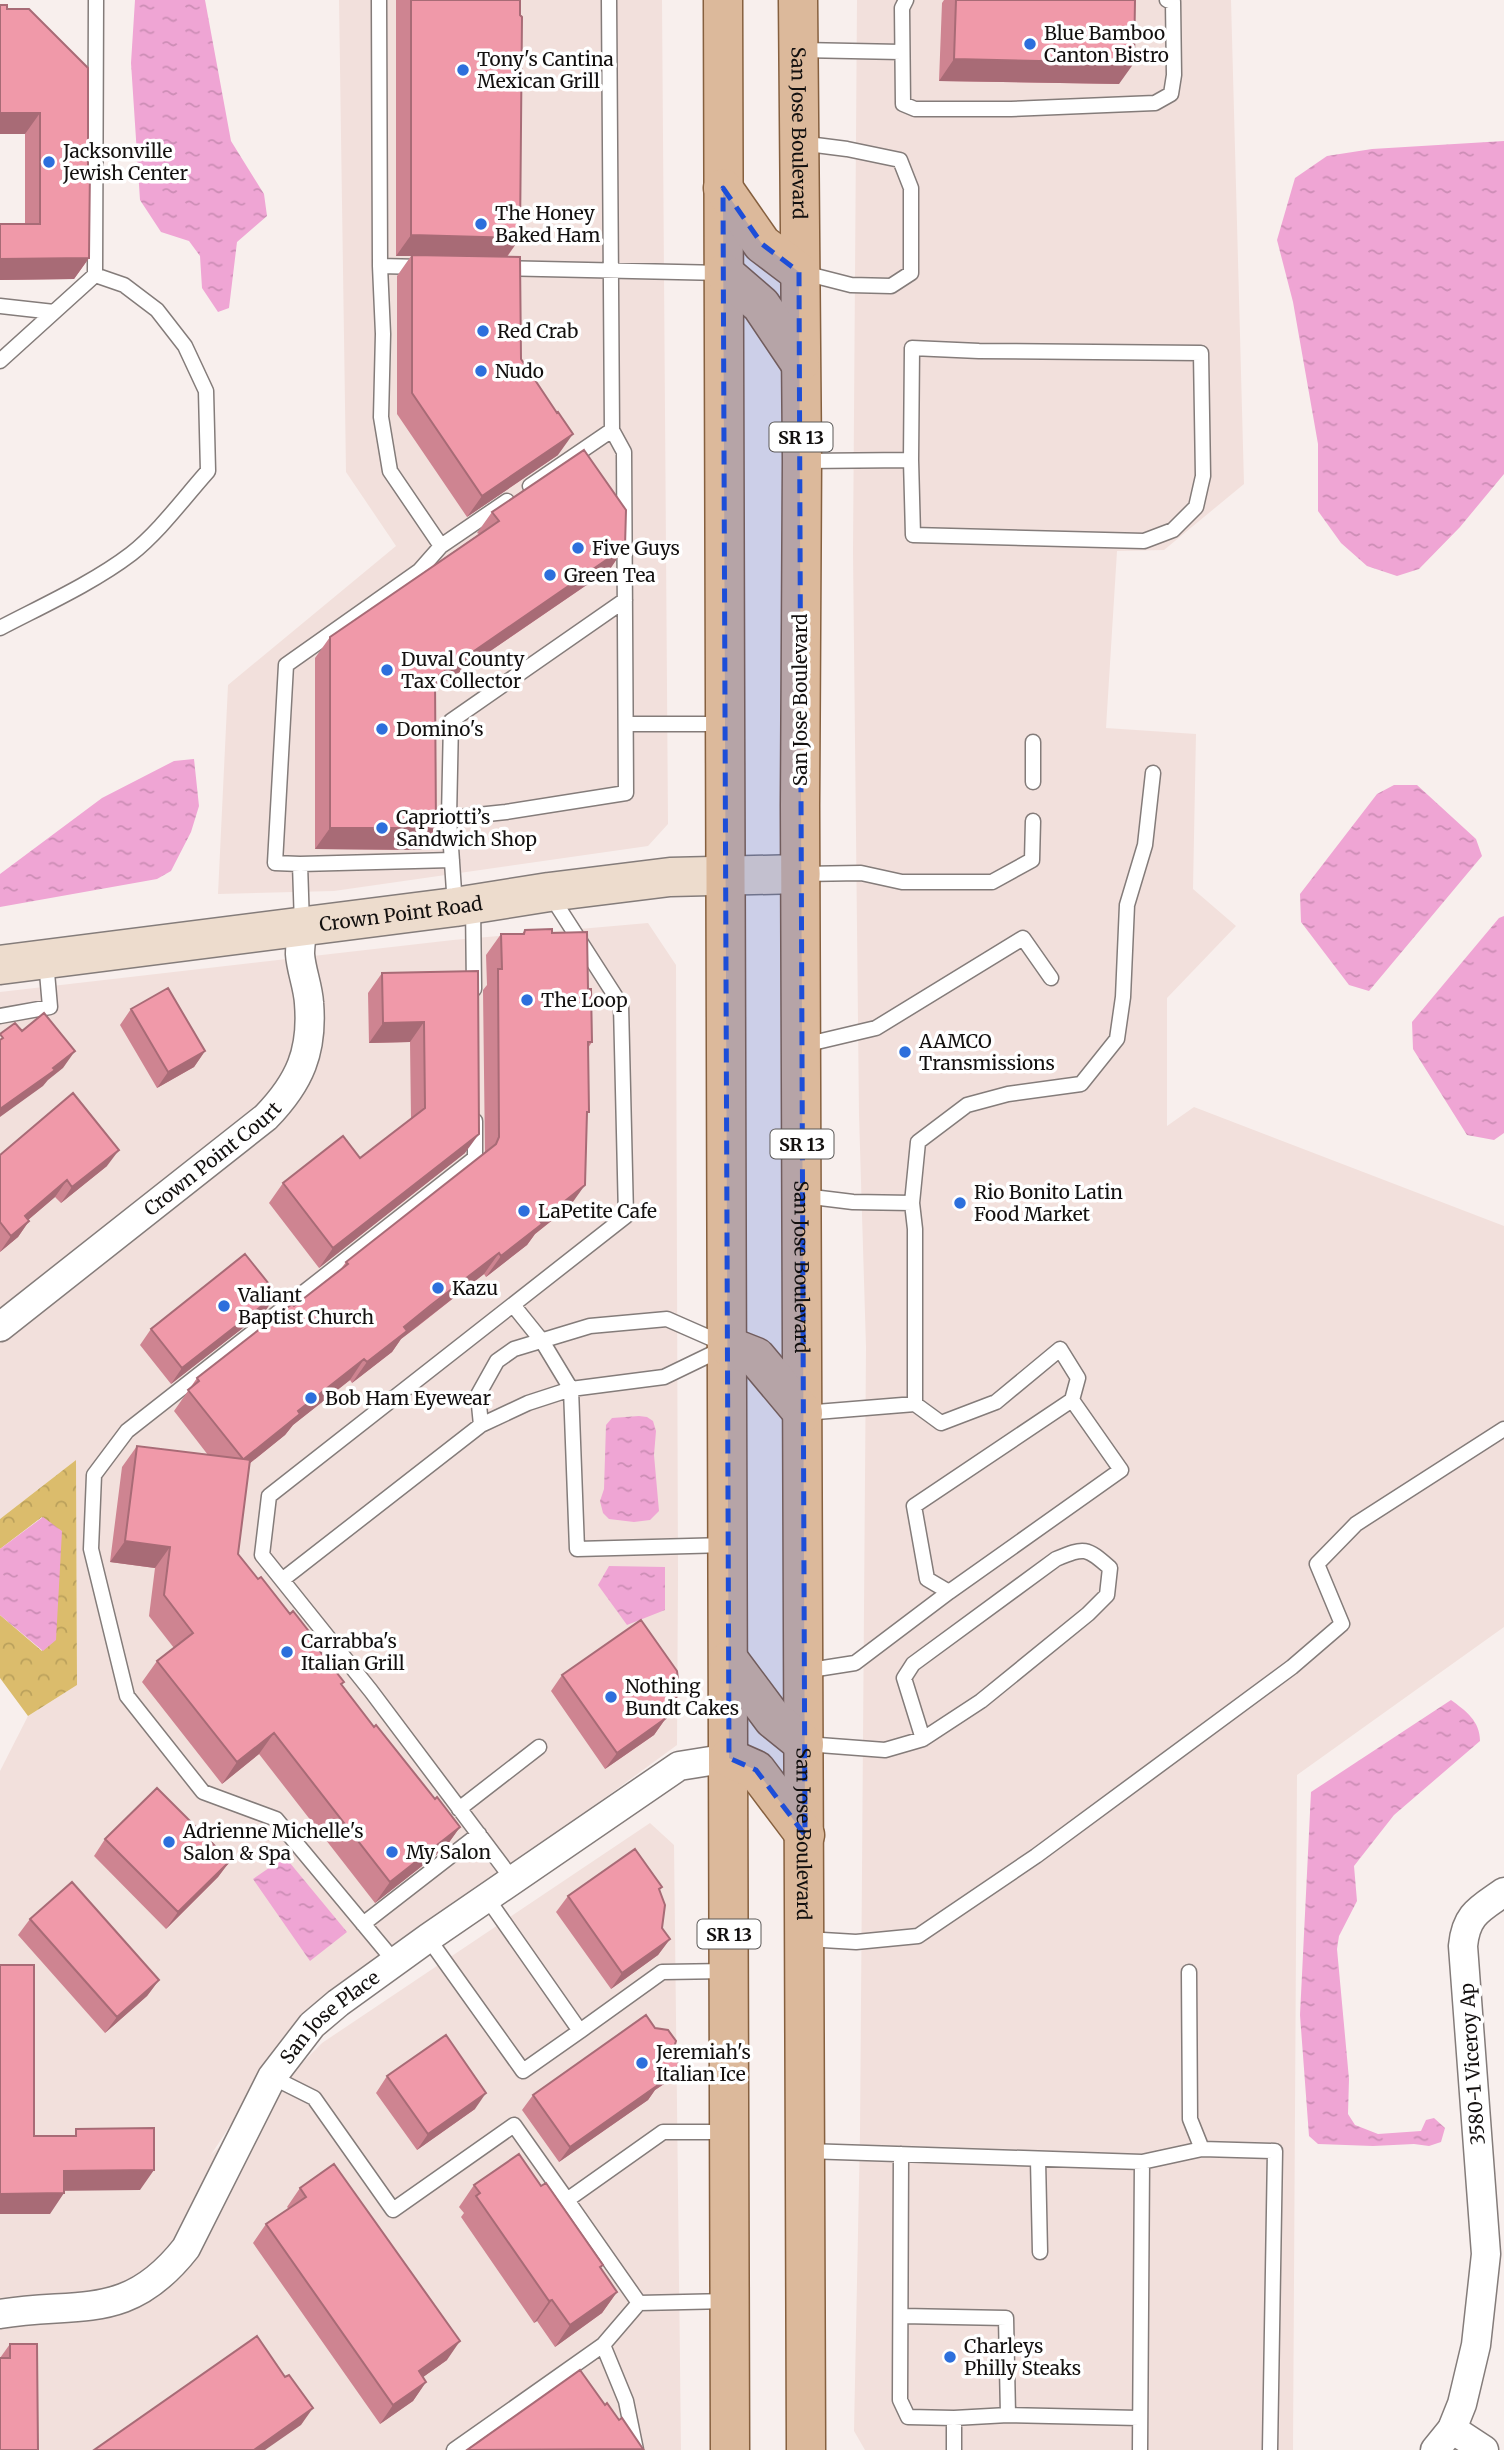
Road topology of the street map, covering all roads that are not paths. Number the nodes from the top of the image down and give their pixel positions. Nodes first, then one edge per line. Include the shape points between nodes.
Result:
1 (96, 0) edge
2 (379, 0) edge
3 (609, 0) edge
4 (723, 0) edge
5 (798, 0) edge
6 (906, 0) edge
7 (1167, 0) edge
8 (798, 50) junction
9 (901, 51) junction
10 (798, 143) junction
11 (723, 188) junction
12 (380, 266) junction
13 (433, 267) edge
14 (486, 268) edge
15 (609, 270) junction
16 (799, 272) junction
17 (724, 273) junction
18 (95, 275) junction
19 (0, 306) edge
20 (54, 312) junction
21 (0, 361) edge
22 (800, 363) junction
23 (611, 430) junction
24 (911, 460) junction
25 (802, 461) junction
26 (441, 546) junction
27 (625, 600) junction
28 (0, 628) edge
29 (626, 724) junction
30 (724, 724) junction
31 (1033, 742) dead end
32 (1153, 773) dead end
33 (1033, 782) dead end
34 (449, 818) junction
35 (1033, 821) dead end
36 (452, 860) junction
37 (300, 864) junction
38 (801, 874) junction
39 (725, 876) junction
40 (548, 892) junction
41 (464, 906) junction
42 (302, 926) junction
43 (46, 960) junction
44 (0, 965) edge
45 (1051, 978) dead end
46 (474, 998) edge
47 (0, 1016) edge
48 (802, 1045) junction
49 (475, 1105) edge
50 (802, 1196) junction
51 (912, 1203) junction
52 (513, 1306) junction
53 (0, 1327) edge
54 (542, 1341) junction
55 (728, 1346) junction
56 (571, 1389) junction
57 (1072, 1400) junction
58 (915, 1404) junction
59 (803, 1413) junction
60 (481, 1425) junction
61 (1504, 1429) edge
62 (728, 1545) junction
63 (282, 1580) junction
64 (949, 1592) junction
65 (729, 1660) junction
66 (804, 1671) junction
67 (923, 1739) junction
68 (804, 1744) junction
69 (539, 1747) dead end
70 (729, 1758) junction
71 (459, 1808) junction
72 (479, 1835) junction
73 (805, 1835) junction
74 (513, 1880) junction
75 (1504, 1892) edge
76 (487, 1898) junction
77 (363, 1924) junction
78 (428, 1938) junction
79 (805, 1939) junction
80 (395, 1962) junction
81 (729, 1971) junction
82 (1189, 1972) dead end
83 (580, 2031) junction
84 (272, 2077) junction
85 (729, 2132) junction
86 (1202, 2149) junction
87 (805, 2151) junction
88 (901, 2154) junction
89 (1038, 2160) junction
90 (1142, 2162) junction
91 (567, 2200) junction
92 (1495, 2251) edge
93 (1040, 2252) dead end
94 (730, 2301) junction
95 (639, 2304) junction
96 (0, 2314) edge
97 (902, 2316) junction
98 (603, 2345) junction
99 (1008, 2416) junction
100 (954, 2418) junction
101 (1139, 2418) junction
102 (1444, 2440) edge
103 (454, 2450) edge
104 (636, 2450) edge
105 (730, 2450) edge
106 (806, 2450) edge
107 (954, 2450) edge
108 (1140, 2450) edge
109 (1270, 2450) edge
110 (1484, 2450) edge

1 - 18 lane
2 - 12 lane
3 - 15 lane
4 - 11 main road, SR 13
5 - 8 main road, San Jose Boulevard / SR 13
6 - 9 lane
7 - 9 lane via 1172,2 1174,75 1171,94 1156,103 915,109 903,104
8 - 9 lane
8 - 10 main road, San Jose Boulevard / SR 13
10 - 16 main road, San Jose Boulevard / SR 13
10 - 16 lane via 900,160 911,188 911,272 891,286 850,285
11 - 16 main road via 762,244
11 - 17 main road, SR 13
12 - 13 lane
12 - 26 lane via 381,417 390,471
14 - 15 lane
15 - 17 lane
15 - 23 lane
16 - 22 main road, San Jose Boulevard / SR 13
17 - 22 main road via 761,305
17 - 30 main road, SR 13
18 - 20 lane
18 - 28 lane via 124,285 157,310 185,346 206,391 208,471 130,554
19 - 20 lane
20 - 21 lane
22 - 25 main road, San Jose Boulevard / SR 13
23 - 26 lane
23 - 27 lane via 624,452
24 - 24 lane via 913,536 1144,541 1163,534 1196,508 1203,476 1201,353 912,348
24 - 25 lane
25 - 38 main road, San Jose Boulevard / SR 13
26 - 37 lane via 419,571 286,665 275,863
27 - 29 lane
27 - 34 lane via 451,721
29 - 30 lane
29 - 34 lane via 626,793
30 - 39 main road, SR 13
31 - 33 lane
32 - 51 lane via 1145,845 1126,905 1117,1039 1081,1084 967,1105 918,1142
34 - 36 lane
35 - 38 lane via 1032,860 992,882 902,882 861,873
36 - 37 lane
36 - 41 lane
37 - 42 lane
38 - 39 street, Crown Point Road
38 - 48 main road, San Jose Boulevard / SR 13
39 - 40 street, Crown Point Road via 670,877
39 - 55 main road, SR 13
40 - 41 street, Crown Point Road
40 - 52 lane via 621,1005 626,1216
41 - 42 street, Crown Point Road
41 - 46 lane
42 - 43 street, Crown Point Road
42 - 53 street, Crown Point Court via 300,954 309,1002 307,1052 285,1097 266,1117
43 - 44 street, Crown Point Road
43 - 47 lane via 50,1007
45 - 48 lane via 1024,938 885,1024
48 - 50 main road, San Jose Boulevard / SR 13
49 - 77 lane via 475,1158 127,1431 94,1475 91,1549 127,1696 203,1792 276,1819
50 - 51 lane
50 - 59 main road, San Jose Boulevard / SR 13
51 - 58 lane
52 - 54 lane
52 - 63 lane via 269,1496 262,1555
54 - 55 lane via 590,1326 667,1319
54 - 56 lane
54 - 60 lane via 514,1349 497,1362 478,1395
55 - 56 lane via 664,1377
55 - 59 main road via 756,1357
55 - 62 main road, SR 13
56 - 60 lane
56 - 62 lane via 577,1549
57 - 58 lane via 1078,1378 1060,1349 996,1402 941,1423
57 - 64 lane via 914,1506 927,1579
57 - 64 lane via 1121,1470
58 - 59 lane
59 - 66 main road, San Jose Boulevard / SR 13
60 - 63 lane
61 - 79 lane via 1356,1524 1317,1564 1342,1624 1292,1667 1037,1856 918,1936 856,1942
62 - 65 main road, SR 13
63 - 71 lane
64 - 66 lane via 855,1663
65 - 68 main road via 772,1719
65 - 70 main road, SR 13
66 - 68 main road, San Jose Boulevard / SR 13
67 - 67 lane via 981,1701 1088,1614 1107,1595 1110,1568 1090,1552 1077,1550 1056,1559 913,1664 904,1678
67 - 68 lane via 885,1750
68 - 73 main road, San Jose Boulevard / SR 13
69 - 71 lane
70 - 73 main road via 756,1770
70 - 74 street, San Jose Place via 679,1766
70 - 81 main road, SR 13
71 - 72 lane
72 - 74 lane
72 - 77 lane
73 - 79 main road, San Jose Boulevard / SR 13
74 - 76 street, San Jose Place
75 - 92 street, 3580-1 Viceroy Ap via 1472,1914 1463,1946
76 - 78 street, San Jose Place
76 - 83 lane
77 - 80 lane
78 - 80 street, San Jose Place
78 - 83 lane via 523,2071
79 - 87 main road, San Jose Boulevard / SR 13
80 - 84 street, San Jose Place via 312,2025
81 - 83 lane via 662,1972
81 - 85 main road, SR 13
82 - 86 lane via 1190,2119
84 - 91 lane via 314,2098 393,2210 514,2125
84 - 96 street, San Jose Place via 186,2248 151,2285 105,2304
85 - 91 lane via 663,2132
85 - 94 main road, SR 13
86 - 90 lane
86 - 109 lane via 1275,2151
87 - 88 lane
87 - 106 main road, San Jose Boulevard / SR 13
88 - 89 lane
88 - 97 lane
89 - 90 lane
89 - 93 lane
90 - 101 lane
91 - 95 lane
92 - 102 street, 3580-1 Viceroy Ap via 1462,2404
94 - 95 lane
94 - 105 main road, SR 13
95 - 98 lane
97 - 99 lane via 1006,2318
97 - 100 lane via 900,2400 908,2417
98 - 103 lane
98 - 104 lane via 626,2401
99 - 100 lane
99 - 101 lane
100 - 107 lane
101 - 108 lane
102 - 110 street

